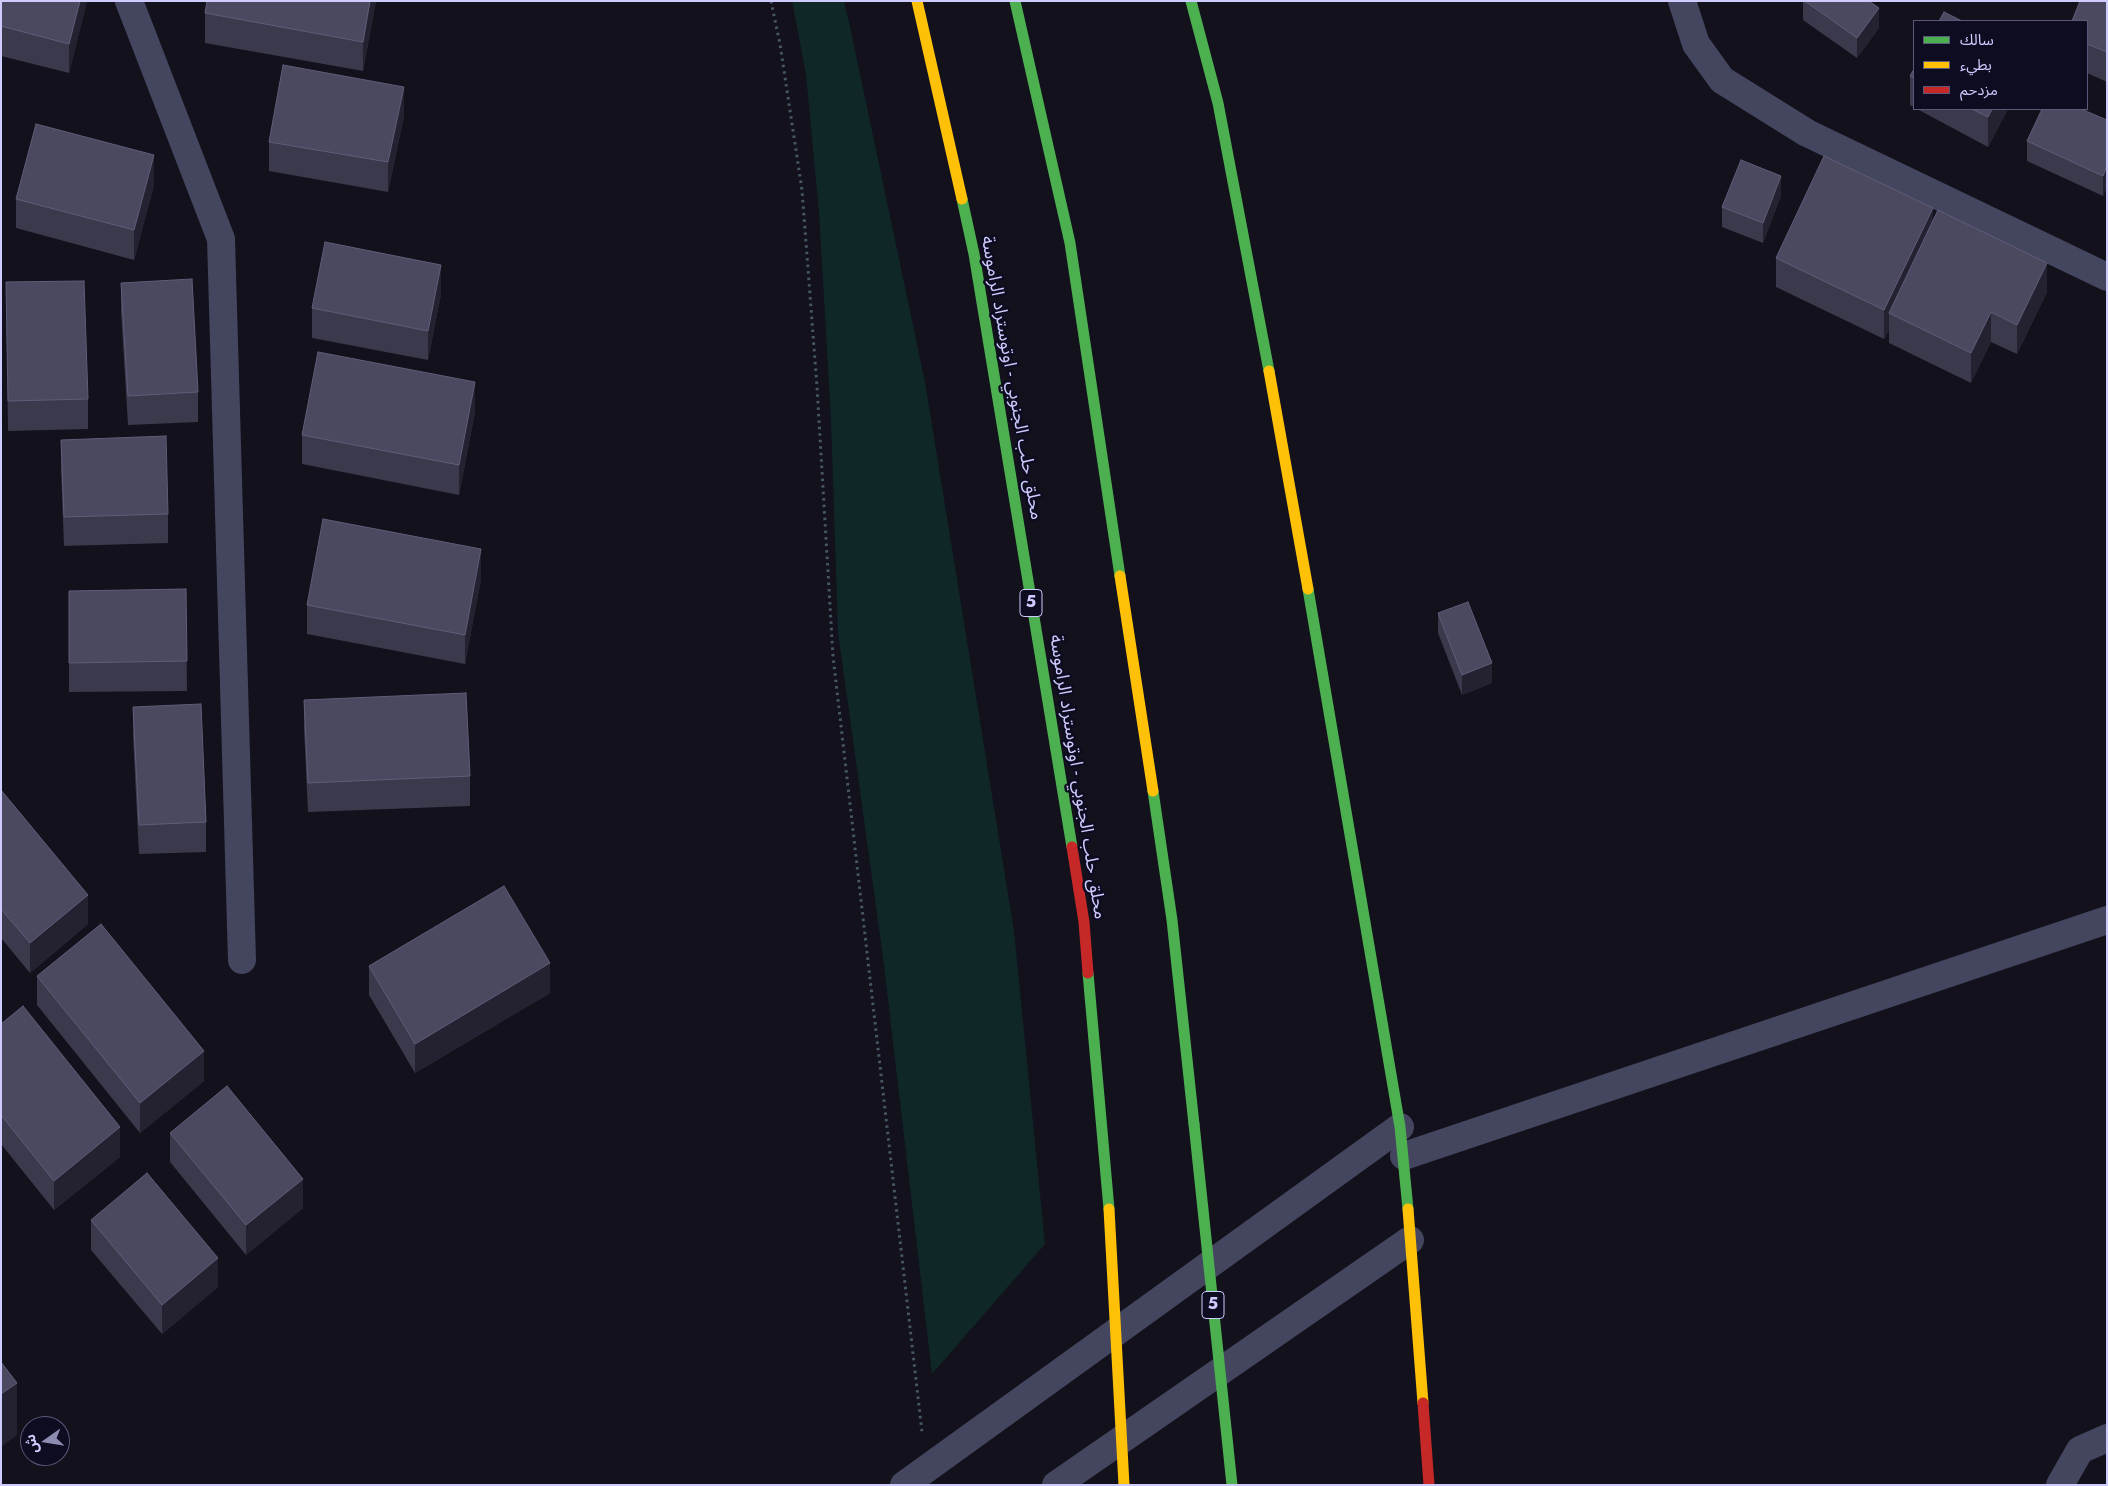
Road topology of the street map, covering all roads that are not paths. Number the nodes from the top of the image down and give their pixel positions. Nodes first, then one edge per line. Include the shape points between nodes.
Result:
1 (129, 1) edge
2 (917, 1) edge
3 (1015, 1) edge
4 (1190, 1) edge
5 (1682, 1) edge
6 (2107, 277) edge
7 (2107, 920) edge
8 (242, 960) dead end
9 (1400, 1127) junction
10 (1404, 1156) junction
11 (1410, 1240) junction
12 (2107, 1438) edge
13 (904, 1485) edge
14 (1056, 1485) edge
15 (1124, 1485) edge
16 (1232, 1485) edge
17 (1429, 1485) edge
18 (2060, 1485) edge

1 - 8 street via 221,239
2 - 15 main road, محلق حلب الجنوبي - اوتوستراد الراموسة / 5, bridge via 974,254 1084,922 1109,1209
3 - 16 main road, 5, bridge via 1070,243 1172,920
4 - 9 main road via 1218,103 1271,382
5 - 6 street via 1696,44 1722,80 1808,132
7 - 10 street
9 - 10 main road
9 - 13 street
10 - 11 main road
11 - 14 street
11 - 17 main road
12 - 18 street via 2080,1450

